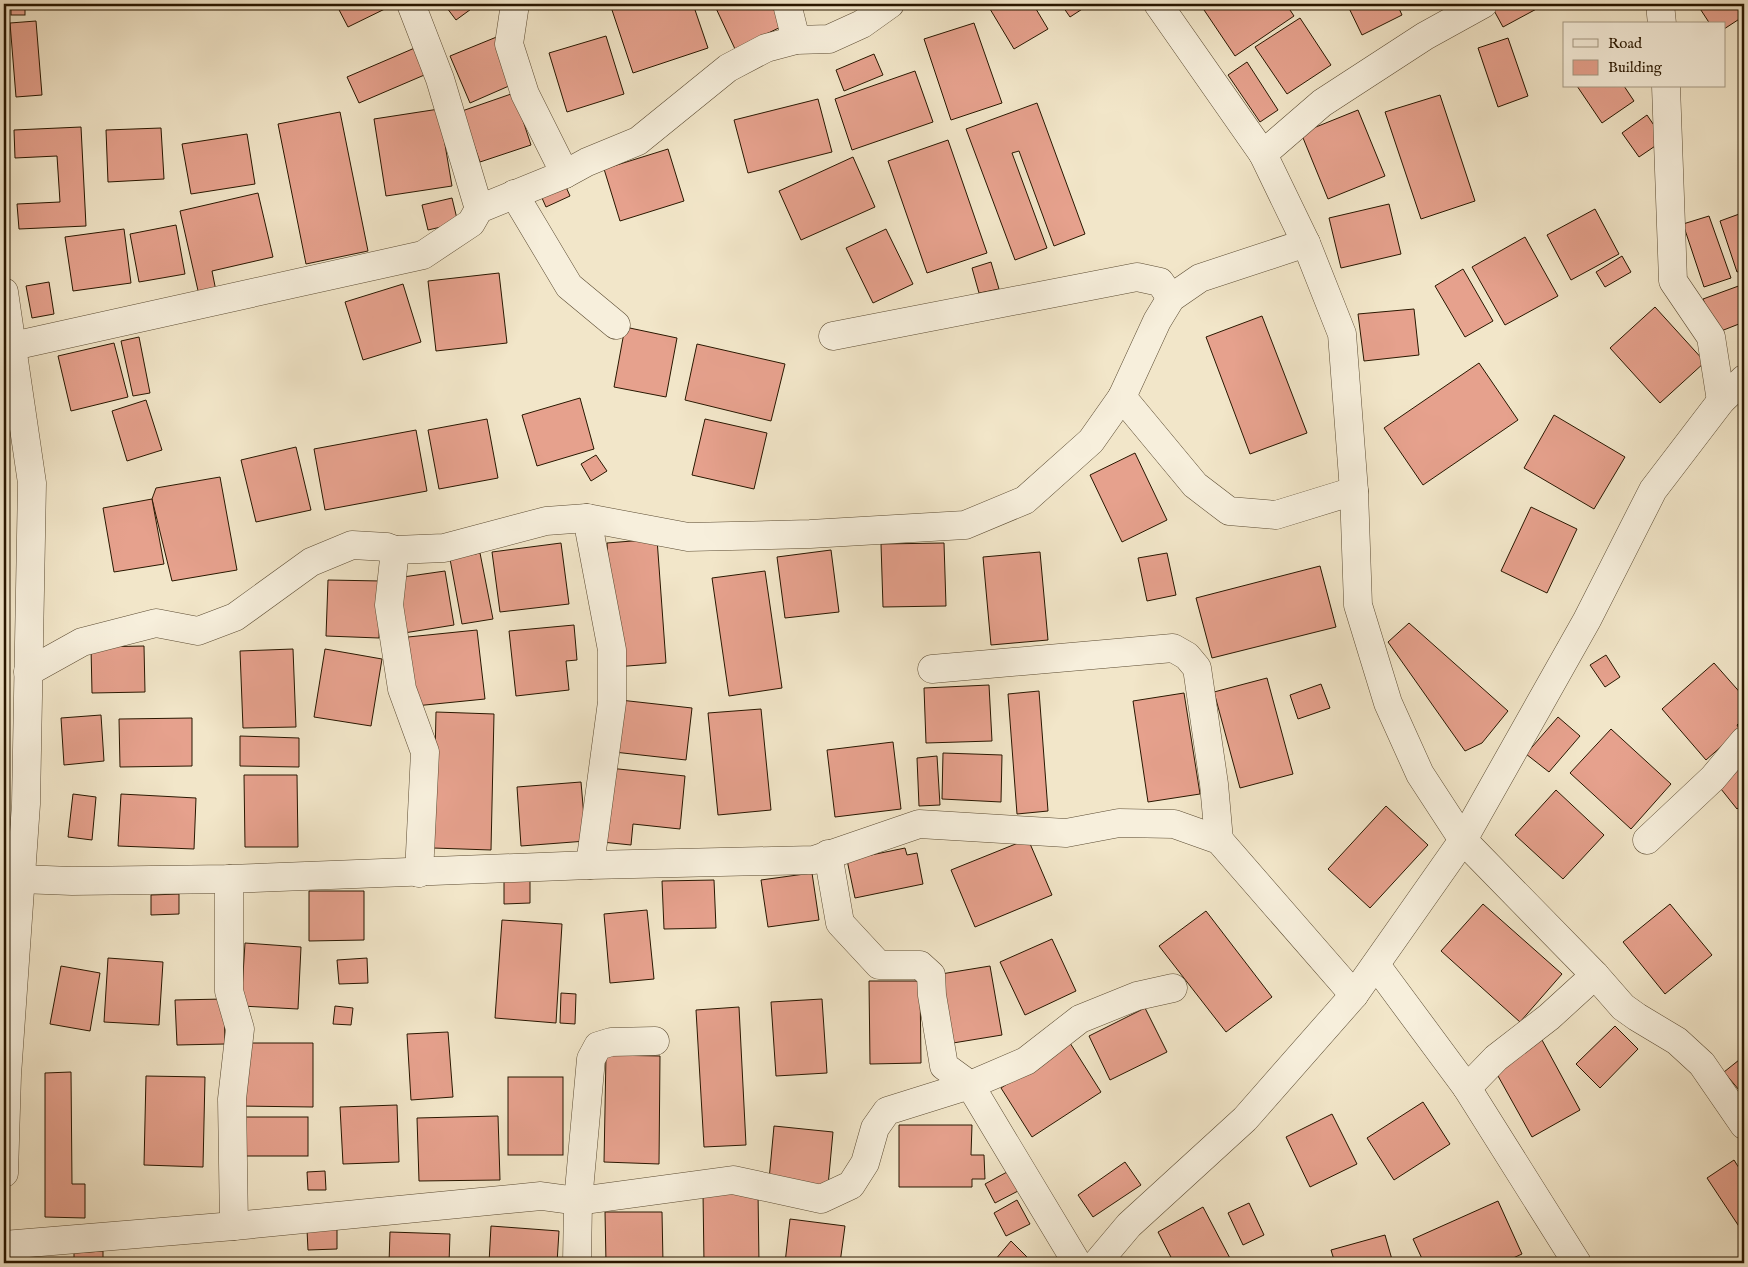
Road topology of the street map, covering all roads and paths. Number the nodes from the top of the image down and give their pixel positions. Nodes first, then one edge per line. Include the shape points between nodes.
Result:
1 (410, 4) edge
2 (515, 4) edge
3 (788, 4) edge
4 (890, 4) edge
5 (1158, 4) edge
6 (1482, 4) edge
7 (1660, 4) edge
8 (1662, 22) edge
9 (796, 40) junction
10 (1666, 88) edge
11 (1263, 154) junction
12 (565, 174) junction
13 (514, 194) junction
14 (479, 209) junction
15 (1306, 244) junction
16 (4, 292) edge
17 (1171, 298) junction
18 (616, 325) dead end
19 (833, 336) dead end
20 (13, 346) junction
21 (1744, 379) edge
22 (1122, 397) junction
23 (1721, 402) junction
24 (1354, 491) junction
25 (587, 518) junction
26 (395, 550) junction
27 (932, 669) dead end
28 (28, 672) junction
29 (1744, 741) edge
30 (1219, 840) junction
31 (1463, 840) junction
32 (1647, 840) dead end
33 (828, 854) junction
34 (15, 862) edge
35 (590, 865) junction
36 (419, 873) junction
37 (229, 879) junction
38 (1376, 965) junction
39 (1595, 975) junction
40 (1174, 988) dead end
41 (1354, 995) junction
42 (7, 1023) edge
43 (655, 1041) dead end
44 (970, 1086) junction
45 (1467, 1088) junction
46 (1744, 1125) edge
47 (4, 1173) edge
48 (578, 1201) junction
49 (234, 1226) junction
50 (4, 1245) edge
51 (577, 1263) edge
52 (1077, 1263) edge
53 (1097, 1263) edge
54 (1577, 1263) edge

1 - 14 street via 440,79
2 - 12 street via 509,44 526,94
3 - 9 street
4 - 9 street via 862,24 828,39
5 - 11 street
6 - 11 street via 1322,103
7 - 8 street
9 - 12 street via 766,48 728,68 638,140
10 - 23 street via 1673,281 1711,337
11 - 15 street
12 - 13 street
13 - 14 street
13 - 18 street via 569,286
14 - 20 street via 471,223 423,255
15 - 17 street via 1200,278
15 - 24 street via 1342,334
16 - 20 street
17 - 19 street via 1160,282 1137,278
17 - 22 street
20 - 28 street via 32,483
21 - 23 street
22 - 24 street via 1196,485 1229,511 1276,515
22 - 25 street via 1091,441 1025,500 965,525 688,537
23 - 31 street via 1653,490 1586,620
24 - 31 street via 1358,605 1388,703 1420,774
25 - 26 street via 546,521 444,548
25 - 35 street via 612,650 612,702
26 - 28 street via 352,545 312,562 234,617 198,631 156,623 82,642
26 - 36 street via 389,605 402,689 425,752
27 - 30 street via 1173,648 1187,656 1197,668
28 - 34 street via 26,804
29 - 32 street via 1712,778
30 - 33 street via 1174,824 1119,823 1066,833 919,824
30 - 41 street
31 - 38 street
31 - 39 street
33 - 35 street via 814,860
33 - 44 street via 840,923 879,964 920,965 931,975 944,1066
34 - 37 street via 72,881
34 - 42 street
35 - 36 street
36 - 37 street
37 - 49 street via 230,991 240,1029 232,1100
38 - 41 street
38 - 45 street
39 - 45 street via 1549,1017 1496,1058
39 - 46 street via 1623,1007 1677,1041 1702,1064
40 - 44 street via 1137,996 1080,1019 1026,1061
41 - 53 street via 1245,1119 1129,1225
42 - 47 street
43 - 48 street via 611,1042 598,1046 591,1059
44 - 48 street via 887,1111 875,1128 865,1163 851,1185 821,1199 733,1180
44 - 52 street
45 - 54 street
48 - 49 street via 540,1196
48 - 51 street
49 - 50 street

